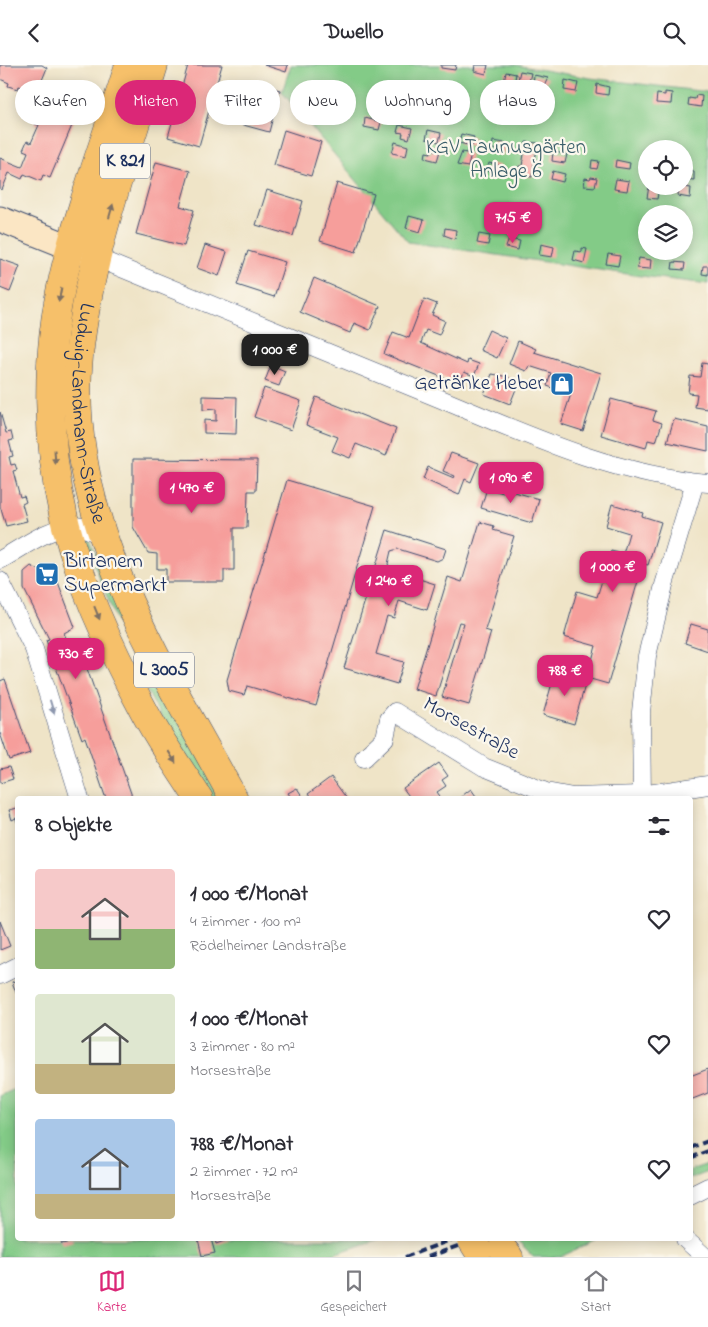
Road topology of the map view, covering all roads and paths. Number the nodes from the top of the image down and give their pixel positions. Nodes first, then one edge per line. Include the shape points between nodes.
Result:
1 (129, 65) edge
2 (154, 65) edge
3 (0, 219) edge
4 (71, 248) junction
5 (97, 258) junction
6 (702, 483) edge
7 (66, 527) junction
8 (102, 537) junction
9 (0, 560) edge
10 (0, 581) edge
11 (159, 660) junction
12 (118, 661) junction
13 (364, 758) dead end
14 (708, 785) edge
15 (79, 796) edge
16 (197, 796) edge
17 (232, 796) edge
18 (568, 796) edge
19 (642, 796) edge
20 (648, 796) edge
21 (15, 968) edge
22 (0, 975) edge
23 (708, 1187) edge
24 (693, 1194) edge
25 (688, 1241) edge
26 (705, 1257) edge

1 - 4 main road, Ludwig-Landmann-Straße / K 821
5 -> 2 main road, Ludwig-Landmann-Straße / K 821
3 - 4 main road
4 - 5 main road
4 -> 7 main road, Ludwig-Landmann-Straße / L 3005 via 51,352 55,464
5 - 6 street via 509,427 633,471
5 - 8 main road, Ludwig-Landmann-Straße / L 3005 via 79,358 78,406 82,455
6 - 19 street via 664,585 647,656 641,712
7 - 8 street via 78,526
7 - 9 street
7 -> 12 main road, Ludwig-Landmann-Straße / L 3005
8 - 11 main road, Ludwig-Landmann-Straße / L 3005
10 -> 15 street via 34,649
11 - 12 main road via 153,672 145,674
11 - 17 main road, Ludwig-Landmann-Straße / L 3005
12 -> 16 main road, Ludwig-Landmann-Straße / L 3005 via 143,711
13 - 18 street, Morsestraße via 385,738 389,719 395,712 484,767 546,792
14 - 20 street, Morsestraße
21 - 22 street
23 - 24 street
25 - 26 street

